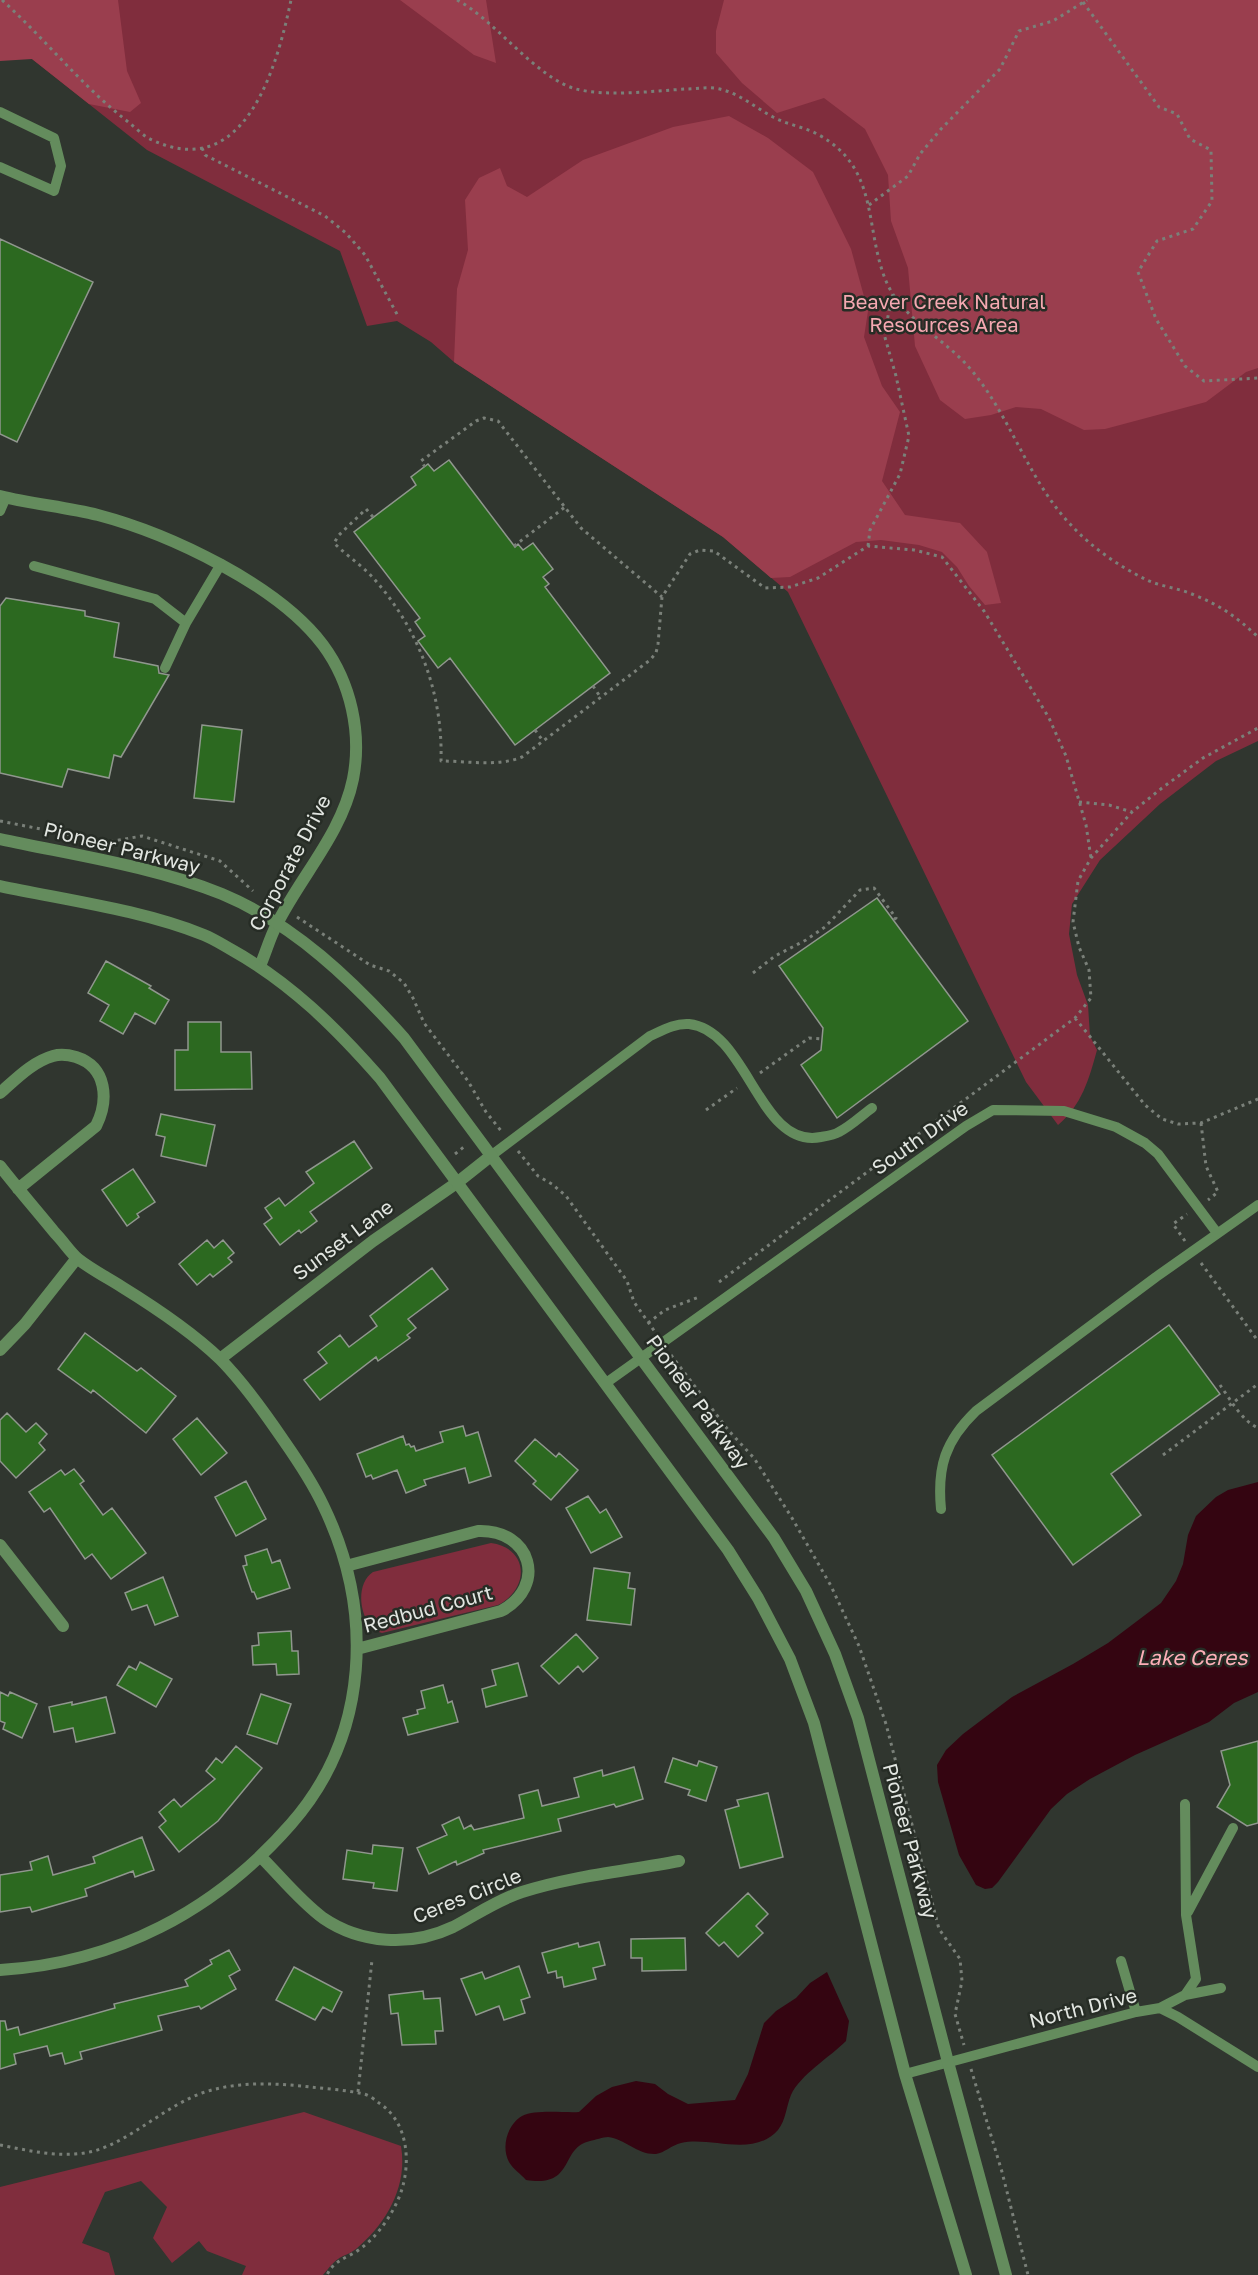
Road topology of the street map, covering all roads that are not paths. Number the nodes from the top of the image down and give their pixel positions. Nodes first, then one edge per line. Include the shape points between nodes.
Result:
1 (0, 112) edge
2 (0, 167) edge
3 (3, 497) edge
4 (0, 511) edge
5 (221, 564) junction
6 (34, 566) dead end
7 (186, 623) junction
8 (165, 668) dead end
9 (0, 839) edge
10 (0, 886) edge
11 (277, 924) junction
12 (260, 966) junction
13 (0, 1093) edge
14 (872, 1108) dead end
15 (492, 1155) junction
16 (0, 1166) edge
17 (458, 1182) junction
18 (18, 1189) junction
19 (1258, 1205) edge
20 (1217, 1233) junction
21 (77, 1258) junction
22 (0, 1350) edge
23 (220, 1359) junction
24 (642, 1359) junction
25 (606, 1383) junction
26 (941, 1509) dead end
27 (0, 1545) edge
28 (346, 1566) junction
29 (63, 1626) dead end
30 (357, 1649) junction
31 (1185, 1804) dead end
32 (1233, 1828) dead end
33 (261, 1857) junction
34 (679, 1861) dead end
35 (1186, 1915) junction
36 (1121, 1961) dead end
37 (0, 1970) edge
38 (1221, 1988) dead end
39 (1185, 1995) junction
40 (1160, 2008) junction
41 (1136, 2012) junction
42 (948, 2062) junction
43 (1258, 2067) edge
44 (905, 2074) junction
45 (966, 2275) edge
46 (1006, 2275) edge

1 - 2 lane via 54,138 61,166 54,192
3 - 4 lane
3 - 5 street, Corporate Drive via 97,514 139,527
5 - 7 lane
5 - 11 street, Corporate Drive via 297,617 323,645 338,669 355,723 353,780 345,806
6 - 7 lane via 155,599
7 - 8 lane
9 - 11 street, Pioneer Parkway via 159,873 222,894
10 - 12 street via 159,920 206,936
11 - 12 street, Corporate Drive
11 - 15 street, Pioneer Parkway via 325,960 381,1012
12 - 17 street via 343,1035
13 - 18 street via 38,1062 55,1055 83,1060 96,1070 103,1084 105,1099 96,1126
14 - 15 lane via 837,1133 817,1138 798,1136 782,1126 725,1044 711,1032 690,1024 672,1025 651,1036
15 - 17 street, Sunset Lane
15 - 24 street, Pioneer Parkway
16 - 18 street
17 - 23 street, Sunset Lane via 373,1241
17 - 25 street
18 - 21 street
19 - 20 lane
20 - 24 lane, South Drive via 1158,1154 1116,1127 1064,1111 993,1110
20 - 26 lane via 961,1425 945,1452 938,1483
21 - 22 street
21 - 23 street via 160,1311
23 - 28 street via 265,1413 306,1474 323,1504
24 - 25 lane, South Drive
24 - 42 street, Pioneer Parkway via 774,1538 806,1591 835,1654 858,1718
25 - 44 street via 728,1550 790,1659 814,1723
27 - 29 street
28 - 30 street via 354,1602
28 - 30 street, Redbud Court via 492,1530 518,1545 526,1558 529,1575 524,1592 513,1605 501,1611
30 - 33 street via 355,1690 337,1752 318,1789
31 - 35 lane
32 - 35 lane
33 - 34 street, Ceres Circle via 322,1917 341,1929 389,1940 433,1935 521,1892
33 - 37 street via 206,1901 129,1942 46,1965
35 - 39 lane via 1196,1979
36 - 41 lane
38 - 39 lane
39 - 40 lane
40 - 41 lane, North Drive
40 - 43 lane, North Drive
41 - 42 lane, North Drive
42 - 44 lane, North Drive
42 - 46 street, Pioneer Parkway
44 - 45 street

